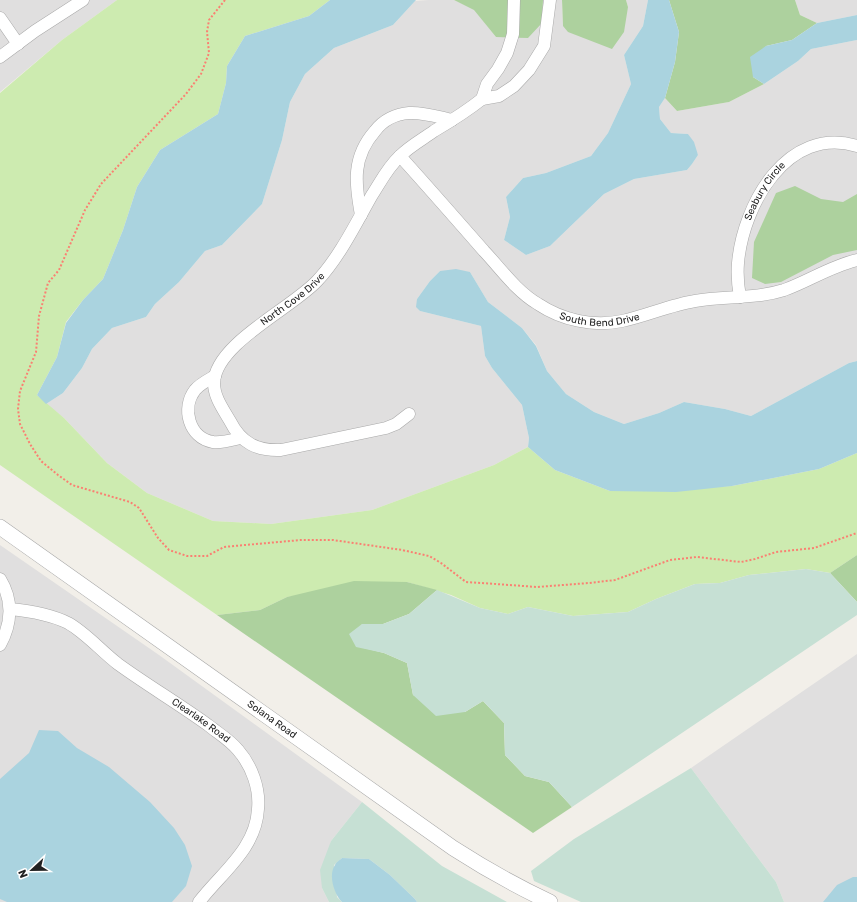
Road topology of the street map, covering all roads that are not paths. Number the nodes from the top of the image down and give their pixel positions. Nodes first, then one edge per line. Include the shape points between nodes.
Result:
1 (82, 0) edge
2 (514, 0) edge
3 (550, 0) edge
4 (0, 18) edge
5 (18, 44) junction
6 (0, 57) edge
7 (482, 99) junction
8 (452, 120) junction
9 (857, 146) edge
10 (400, 156) junction
11 (361, 214) junction
12 (857, 260) edge
13 (740, 297) junction
14 (215, 376) junction
15 (409, 414) dead end
16 (240, 438) junction
17 (0, 527) edge
18 (0, 579) edge
19 (10, 609) junction
20 (0, 645) edge
21 (199, 902) edge
22 (550, 902) edge

1 - 5 street
2 - 7 street via 513,34 507,53 487,84
3 - 7 street, North Cove Drive via 544,46 529,70 514,86 499,96
4 - 5 street
5 - 6 street
7 - 8 street, North Cove Drive
8 - 10 street, North Cove Drive
8 - 11 street via 410,113 392,118 379,126 369,137 359,158 356,186
9 - 13 street, Seabury Circle via 839,143 813,146 790,159 772,176 753,206 742,240 738,275
10 - 11 street, North Cove Drive via 383,177
10 - 13 street, South Bend Drive via 514,284 537,304 564,317 592,323 614,322 694,301
11 - 14 street, North Cove Drive via 317,282 238,343 218,367
12 - 13 street, South Bend Drive via 783,290
14 - 16 street via 217,396
14 - 16 street, North Cove Drive via 195,390 190,398 188,416 191,425 200,436 214,442
15 - 16 street via 386,428 281,450 261,449
17 - 22 street, Solana Road via 453,848
18 - 19 street via 8,594
19 - 20 street via 7,628
19 - 21 street, Clearlake Road via 44,614 70,624 117,663 230,742 246,761 252,772 258,796 254,829 242,852

